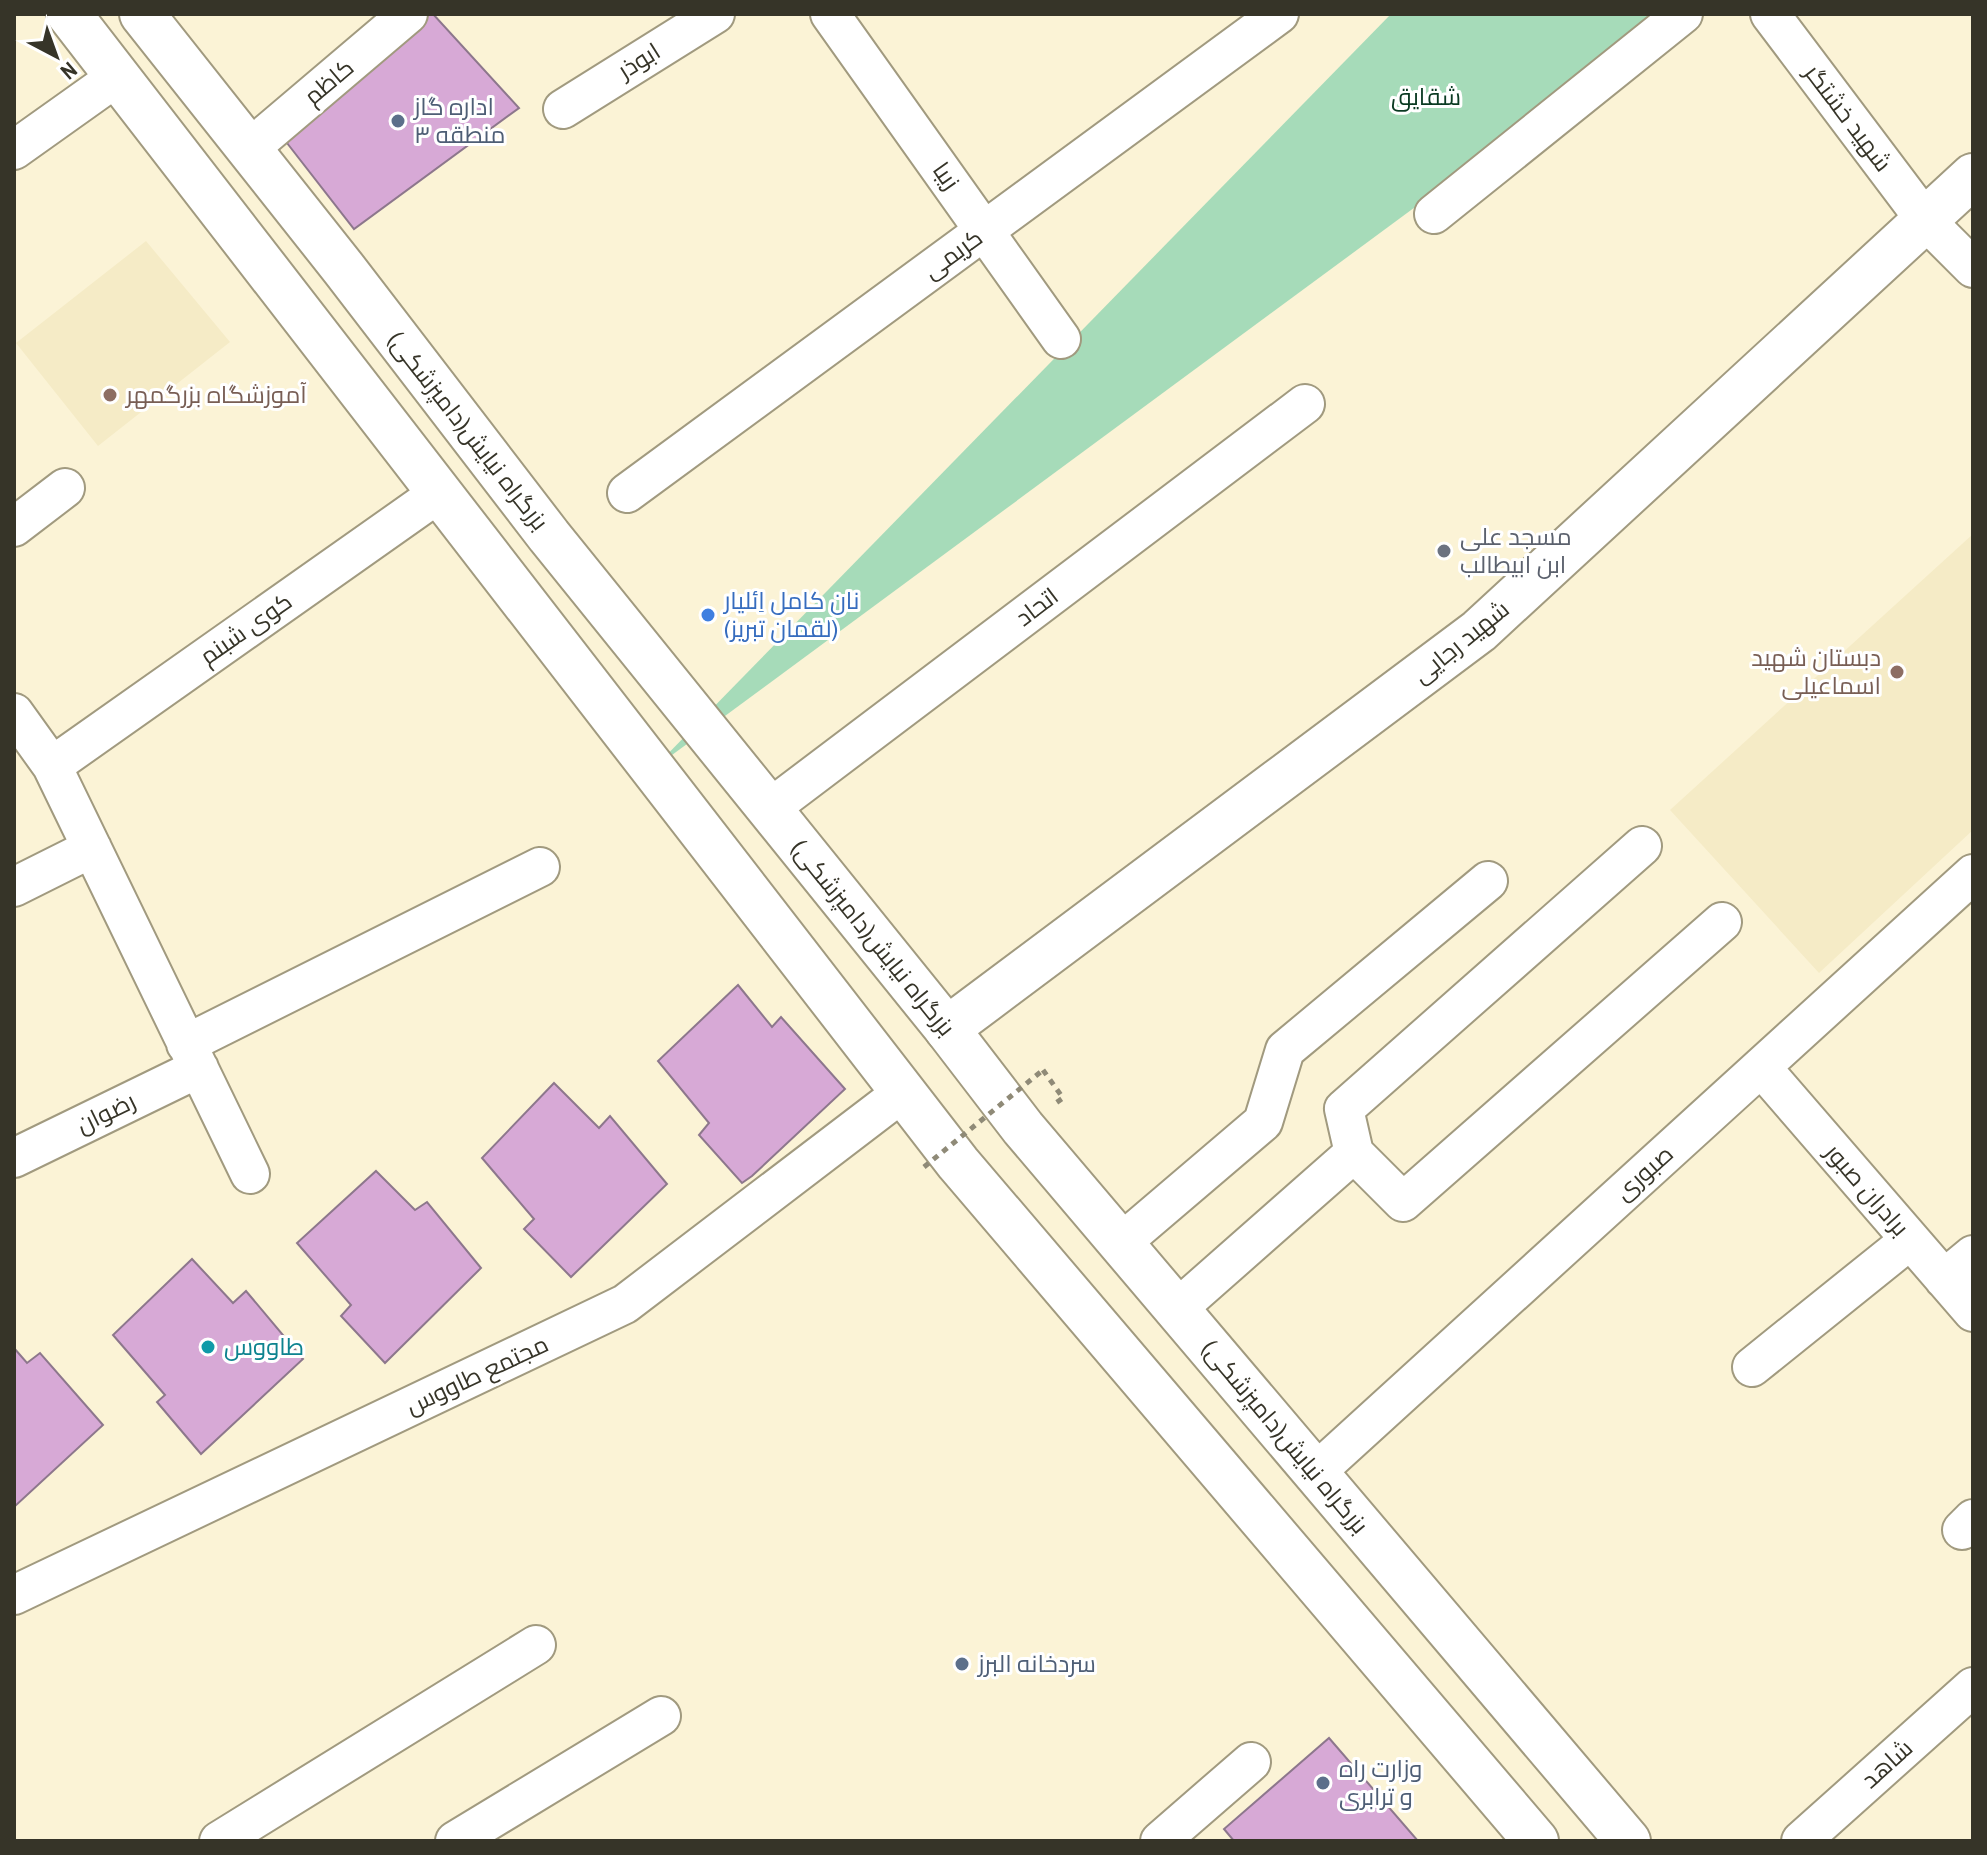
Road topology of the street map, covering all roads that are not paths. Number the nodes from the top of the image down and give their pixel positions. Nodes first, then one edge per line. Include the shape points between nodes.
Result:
1 (69, 14) edge
2 (142, 14) edge
3 (408, 14) edge
4 (715, 14) edge
5 (830, 14) edge
6 (1279, 14) edge
7 (1683, 14) edge
8 (1770, 14) edge
9 (118, 76) junction
10 (563, 109) dead end
11 (249, 149) junction
12 (14, 150) edge
13 (1973, 176) edge
14 (1434, 214) dead end
15 (1926, 221) junction
16 (985, 230) junction
17 (1973, 268) edge
18 (1061, 339) dead end
19 (1305, 404) dead end
20 (65, 488) dead end
21 (439, 493) junction
22 (627, 493) dead end
23 (14, 527) edge
24 (14, 713) edge
25 (52, 766) junction
26 (769, 809) junction
27 (1642, 846) dead end
28 (92, 848) junction
29 (540, 867) dead end
30 (1973, 874) edge
31 (1488, 881) dead end
32 (14, 887) edge
33 (1722, 922) dead end
34 (947, 1029) junction
35 (192, 1056) junction
36 (1761, 1067) junction
37 (903, 1092) junction
38 (1354, 1153) junction
39 (14, 1158) edge
40 (250, 1174) dead end
41 (1910, 1240) junction
42 (1121, 1243) junction
43 (1973, 1255) edge
44 (1944, 1279) junction
45 (1177, 1309) junction
46 (1973, 1312) edge
47 (1752, 1367) dead end
48 (1315, 1473) junction
49 (14, 1595) edge
50 (536, 1645) dead end
51 (1973, 1687) edge
52 (661, 1716) dead end
53 (1251, 1762) dead end
54 (219, 1841) edge
55 (455, 1841) edge
56 (1160, 1841) edge
57 (1536, 1841) edge
58 (1628, 1841) edge
59 (1801, 1841) edge

1 - 9 main road
2 - 11 main road, بزرگراه نیایش(دامپزشکی)
3 - 11 street, کاظم
4 - 10 street, ابوذر
5 - 16 street, زیبا
6 - 16 street, کریمی
7 - 14 street
8 - 15 street, شهید خشتگر
9 - 12 street
9 - 21 main road
11 - 26 main road, بزرگراه نیایش(دامپزشکی)
13 - 15 main road, شهید رجایی
15 - 17 street, شهید خشتگر
15 - 34 main road, شهید رجایی via 1479,631
16 - 18 street, زیبا
16 - 22 street, کریمی
19 - 26 street, اتحاد
20 - 23 street
21 - 25 street, کوی شبنم
21 - 37 main road
24 - 25 street
25 - 28 street
26 - 34 main road, بزرگراه نیایش(دامپزشکی)
27 - 38 street via 1344,1109
28 - 32 street
28 - 35 street
29 - 35 street, رضوان
30 - 36 street, صبوری
31 - 42 street via 1285,1050 1263,1122
33 - 38 street via 1403,1202
34 - 42 main road, بزرگراه نیایش(دامپزشکی)
35 - 39 street, رضوان
35 - 40 street
36 - 41 street, برادران صبور
36 - 48 street, صبوری
37 - 49 street, مجتمع طاووس via 625,1304
37 - 57 main road
38 - 45 street
41 - 44 street, برادران صبور
41 - 47 street
42 - 45 main road, بزرگراه نیایش(دامپزشکی)
43 - 44 street
44 - 46 street, برادران صبور
45 - 48 main road, بزرگراه نیایش(دامپزشکی)
48 - 58 main road, بزرگراه نیایش(دامپزشکی)
50 - 54 street
51 - 59 street, شاهد
52 - 55 street
53 - 56 street

